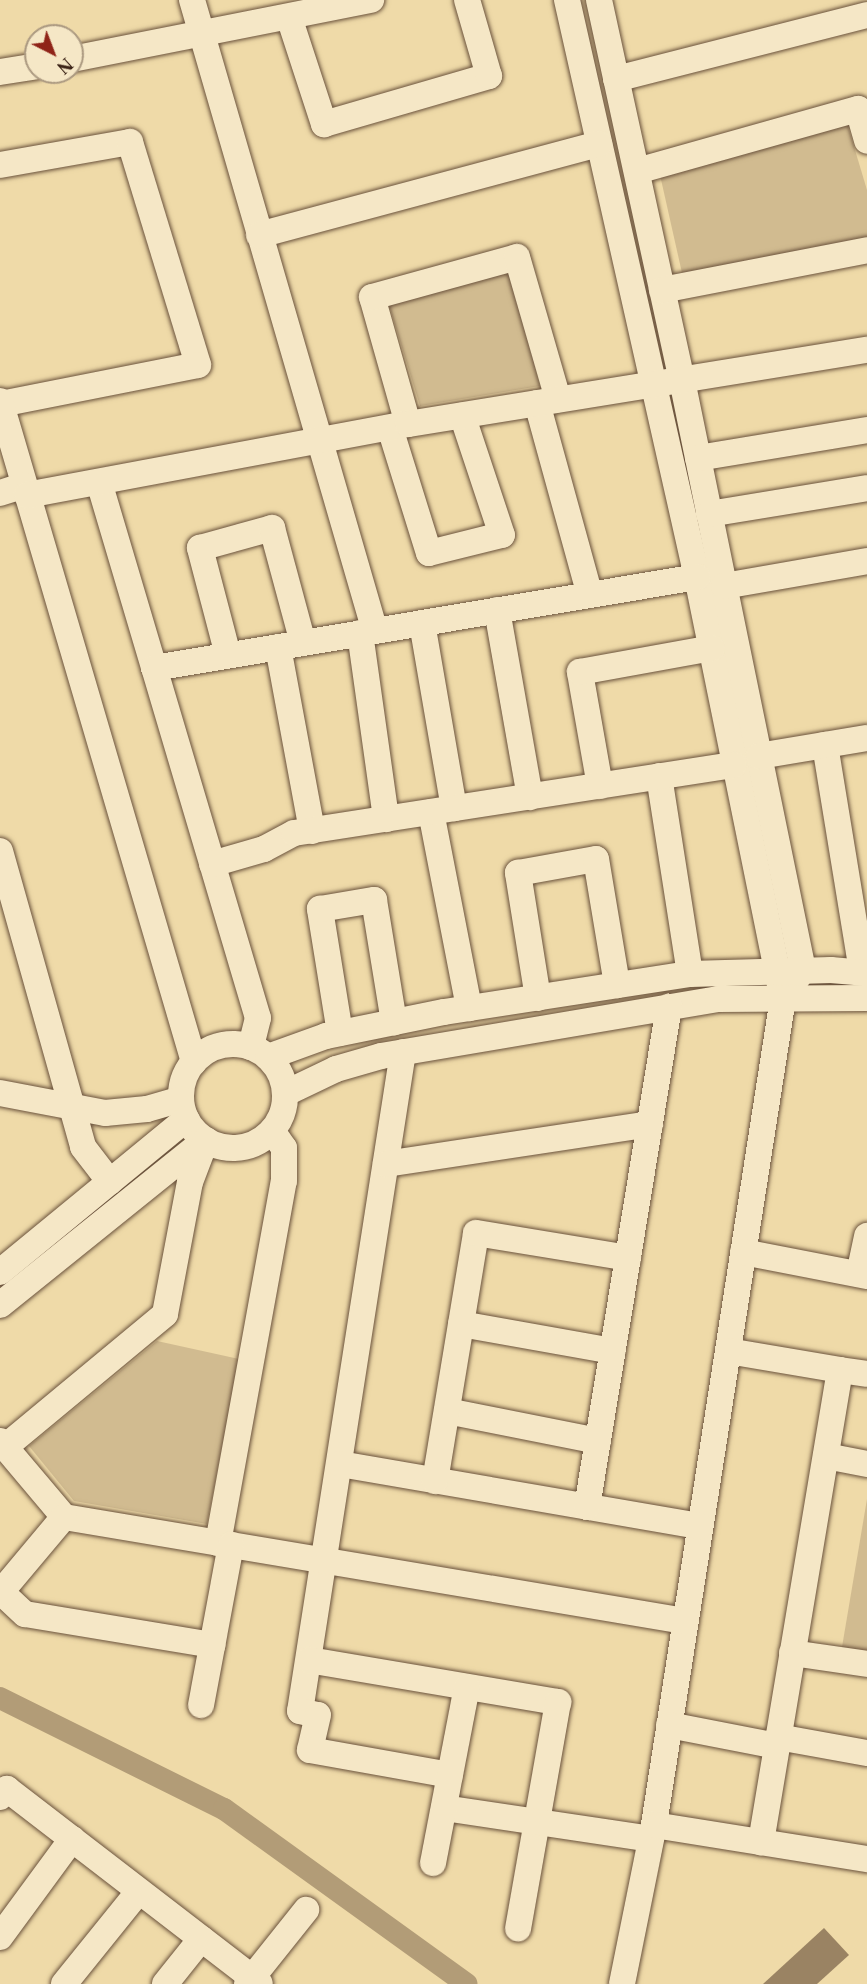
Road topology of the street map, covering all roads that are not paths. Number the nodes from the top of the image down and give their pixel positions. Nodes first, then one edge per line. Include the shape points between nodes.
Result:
1 (192, 0) edge
2 (371, 0) edge
3 (467, 0) edge
4 (567, 0) edge
5 (599, 0) edge
6 (867, 15) edge
7 (289, 17) junction
8 (202, 36) junction
9 (84, 57) edge
10 (24, 68) edge
11 (0, 72) edge
12 (616, 79) junction
13 (867, 141) edge
14 (599, 144) junction
15 (0, 165) edge
16 (637, 171) junction
17 (258, 235) junction
18 (867, 250) edge
19 (662, 290) junction
20 (867, 350) edge
21 (682, 380) junction
22 (652, 384) junction
23 (548, 401) junction
24 (0, 403) edge
25 (462, 415) junction
26 (399, 426) junction
27 (867, 430) edge
28 (317, 441) junction
29 (698, 458) junction
30 (99, 482) junction
31 (867, 488) edge
32 (26, 490) junction
33 (0, 493) edge
34 (709, 514) junction
35 (867, 563) edge
36 (697, 577) junction
37 (724, 586) junction
38 (590, 595) junction
39 (498, 610) junction
40 (422, 623) junction
41 (367, 632) junction
42 (290, 645) junction
43 (712, 648) junction
44 (228, 655) junction
45 (154, 668) junction
46 (867, 738) edge
47 (825, 745) junction
48 (759, 756) junction
49 (734, 765) junction
50 (659, 776) junction
51 (600, 786) junction
52 (530, 796) junction
53 (443, 810) junction
54 (386, 819) junction
55 (312, 831) junction
56 (0, 851) edge
57 (212, 864) junction
58 (803, 970) junction
59 (775, 971) junction
60 (865, 973) edge
61 (690, 974) junction
62 (617, 985) junction
63 (538, 998) junction
64 (783, 998) junction
65 (867, 998) edge
66 (669, 1007) junction
67 (469, 1008) junction
68 (394, 1022) junction
69 (340, 1033) junction
70 (260, 1052) junction
71 (403, 1052) junction
72 (194, 1062) junction
73 (0, 1093) edge
74 (286, 1093) junction
75 (72, 1104) junction
76 (183, 1109) junction
77 (650, 1124) junction
78 (272, 1131) junction
79 (206, 1140) junction
80 (386, 1164) junction
81 (110, 1182) junction
82 (867, 1236) edge
83 (743, 1252) junction
84 (628, 1258) junction
85 (0, 1272) edge
86 (863, 1275) edge
87 (0, 1305) edge
88 (461, 1324) junction
89 (613, 1351) junction
90 (728, 1351) junction
91 (840, 1370) junction
92 (867, 1374) edge
93 (447, 1411) junction
94 (598, 1441) junction
95 (2, 1444) edge
96 (826, 1456) junction
97 (340, 1464) junction
98 (867, 1464) edge
99 (435, 1481) junction
100 (587, 1507) junction
101 (64, 1517) junction
102 (700, 1526) junction
103 (225, 1544) junction
104 (325, 1561) junction
105 (1, 1591) edge
106 (686, 1621) junction
107 (212, 1646) junction
108 (792, 1653) junction
109 (309, 1660) junction
110 (867, 1664) edge
111 (467, 1687) junction
112 (201, 1706) dead end
113 (669, 1725) junction
114 (778, 1742) junction
115 (867, 1753) edge
116 (450, 1775) junction
117 (3, 1793) edge
118 (444, 1808) junction
119 (537, 1820) junction
120 (652, 1832) junction
121 (72, 1839) junction
122 (760, 1842) junction
123 (867, 1860) edge
124 (433, 1863) dead end
125 (140, 1891) junction
126 (306, 1910) dead end
127 (518, 1929) dead end
128 (0, 1937) edge
129 (201, 1939) junction
130 (253, 1982) edge
131 (64, 1984) edge
132 (165, 1984) edge
133 (622, 1984) edge

1 - 8 street
2 - 7 street
3 - 7 street via 489,76 324,124
4 - 14 street
5 - 12 street
6 - 12 street
7 - 8 street
8 - 9 street
8 - 17 street
10 - 11 street
12 - 16 street
13 - 16 street via 858,109
14 - 17 street
14 - 22 street
15 - 24 street via 130,142 198,366
16 - 19 street
17 - 28 street
18 - 19 street
19 - 21 street
20 - 21 street
21 - 22 street
21 - 29 street
22 - 23 street
22 - 36 street
23 - 25 street
23 - 26 street via 517,256 372,297
23 - 38 street
24 - 32 street
25 - 26 street
25 - 26 street via 502,535 429,553
26 - 28 street
27 - 29 street
28 - 30 street
28 - 41 street
29 - 34 street
30 - 32 street
30 - 45 street
31 - 34 street
32 - 33 street
32 - 72 street
34 - 37 street
35 - 37 street
36 - 38 street
36 - 43 street
37 - 48 street
38 - 39 street
39 - 40 street
39 - 52 street
40 - 41 street
40 - 53 street
41 - 42 street
41 - 54 street
42 - 44 street
42 - 44 street via 272,528 200,548
42 - 55 street
43 - 49 street
43 - 51 street via 580,672
44 - 45 street
45 - 57 street
46 - 47 street
47 - 48 street
47 - 60 street
48 - 58 street
49 - 50 street
49 - 59 street
50 - 51 street
50 - 61 street
51 - 52 street
52 - 53 street
53 - 54 street
53 - 67 street
54 - 55 street
55 - 57 street via 294,833 264,849
56 - 75 street
57 - 70 street via 258,1018
58 - 59 street
58 - 60 street
58 - 64 street
59 - 61 street
59 - 64 street
61 - 62 street
62 - 63 street
62 - 63 street via 596,859 518,873
63 - 67 street
64 - 65 street
64 - 66 street via 718,999
64 - 83 street
66 - 71 street
66 - 77 street
67 - 68 street
68 - 69 street
68 - 69 street via 374,900 320,909
69 - 70 street
70 - 72 street via 230,1044 211,1049
70 - 74 street via 281,1074
71 - 74 street via 336,1069
71 - 80 street
72 - 76 street via 184,1079
73 - 75 street
74 - 78 street via 283,1114
75 - 76 street via 105,1113
75 - 81 street via 83,1147
76 - 79 street
76 - 81 street
77 - 80 street
77 - 84 street
78 - 79 street via 256,1144 236,1149
78 - 103 street via 284,1148 284,1181
79 - 87 street
79 - 95 street via 190,1182 165,1314
80 - 97 street
81 - 85 street
82 - 86 street
83 - 86 street
83 - 90 street
84 - 88 street via 476,1233
84 - 89 street
88 - 89 street
88 - 93 street
89 - 94 street
90 - 91 street
90 - 102 street
91 - 92 street
91 - 96 street
93 - 94 street
93 - 99 street
94 - 100 street
95 - 101 street
96 - 98 street
96 - 108 street
97 - 99 street
97 - 104 street
99 - 100 street
100 - 102 street
101 - 103 street
101 - 105 street
102 - 106 street
103 - 104 street
103 - 107 street
104 - 106 street
104 - 109 street
105 - 107 street via 26,1614
106 - 113 street
107 - 112 street
108 - 110 street
108 - 114 street
109 - 111 street
109 - 116 street via 300,1711 318,1714 310,1750
111 - 116 street
111 - 119 street via 558,1702
113 - 114 street
113 - 120 street
114 - 115 street
114 - 122 street
116 - 118 street
117 - 121 street
118 - 119 street
118 - 124 street
119 - 120 street
119 - 127 street
120 - 122 street
120 - 133 street
121 - 125 street
121 - 128 street
122 - 123 street
125 - 129 street
125 - 131 street
126 - 130 street
129 - 130 street
129 - 132 street

